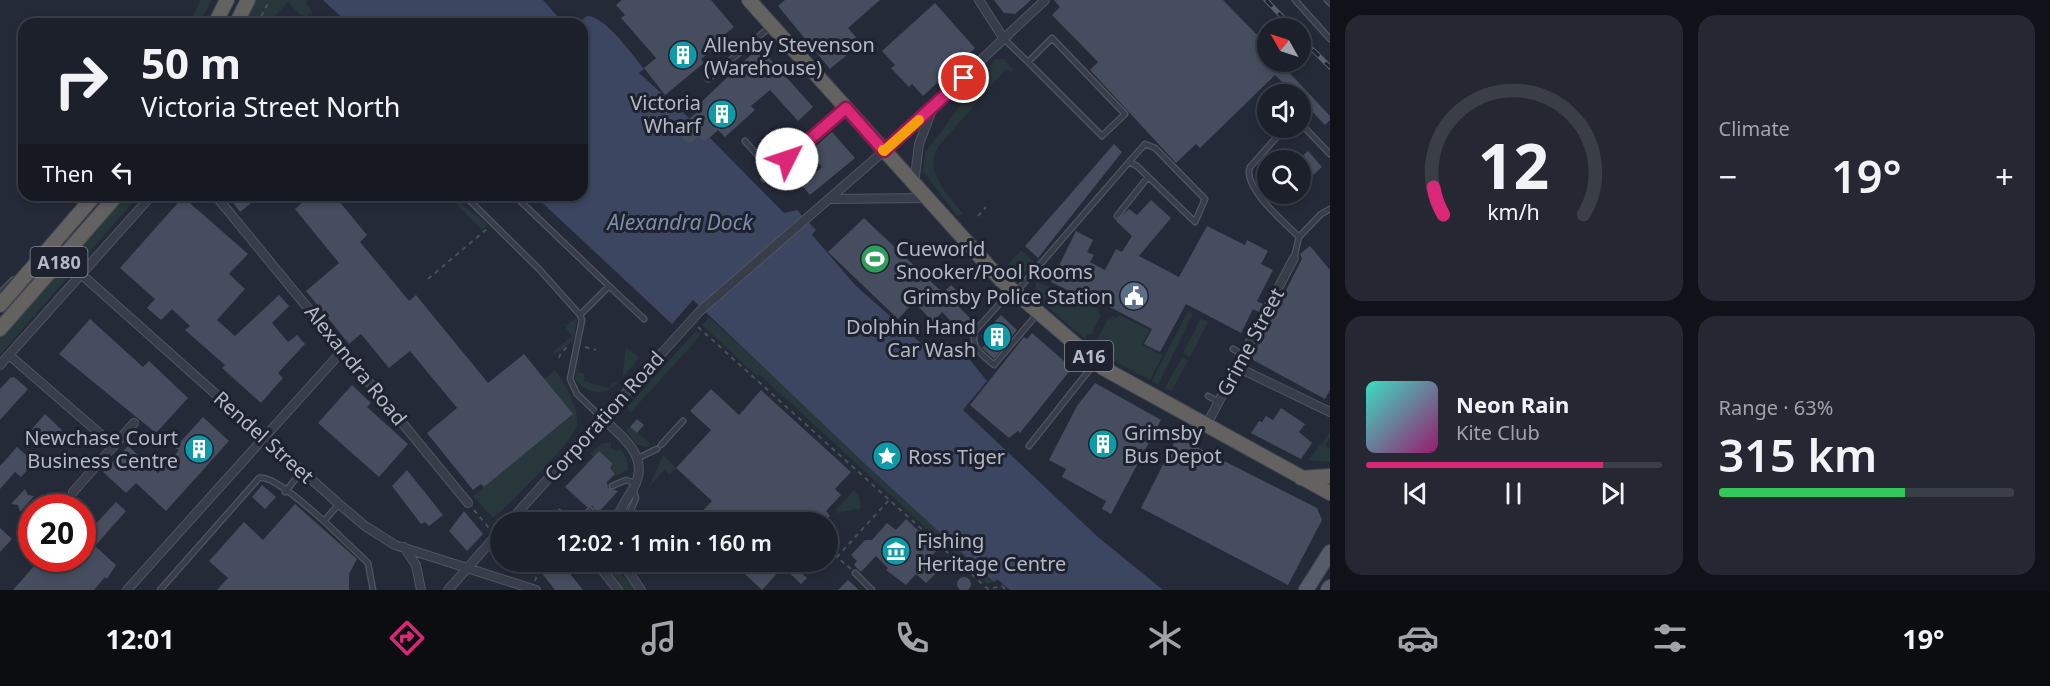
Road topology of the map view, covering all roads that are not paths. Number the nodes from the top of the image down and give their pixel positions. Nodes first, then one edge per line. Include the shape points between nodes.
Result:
1 (227, 0) edge
2 (248, 0) edge
3 (749, 0) edge
4 (979, 0) edge
5 (1045, 0) edge
6 (1295, 0) edge
7 (218, 18) edge
8 (239, 18) edge
9 (772, 26) junction
10 (1004, 39) junction
11 (1330, 39) edge
12 (1028, 62) junction
13 (708, 79) dead end
14 (933, 107) junction
15 (846, 108) junction
16 (1311, 134) edge
17 (1275, 138) edge
18 (745, 141) dead end
19 (884, 151) junction
20 (1330, 154) edge
21 (1129, 162) junction
22 (772, 172) junction
23 (1148, 177) junction
24 (764, 179) dead end
25 (914, 185) junction
26 (925, 198) junction
27 (830, 199) junction
28 (90, 201) edge
29 (112, 201) edge
30 (147, 201) edge
31 (220, 201) edge
32 (470, 201) edge
33 (520, 201) edge
34 (1330, 209) edge
35 (1117, 216) dead end
36 (69, 227) junction
37 (1299, 237) junction
38 (1294, 258) joint
39 (81, 274) junction
40 (609, 286) junction
41 (1014, 291) junction
42 (0, 293) edge
43 (0, 304) edge
44 (1038, 313) junction
45 (580, 315) junction
46 (644, 319) dead end
47 (0, 329) edge
48 (1233, 349) dead end
49 (344, 350) junction
50 (9, 355) junction
51 (1244, 355) junction
52 (1096, 362) junction
53 (0, 365) edge
54 (1237, 367) junction
55 (1208, 396) dead end
56 (1219, 402) junction
57 (1330, 412) edge
58 (603, 419) junction
59 (683, 421) dead end
60 (134, 423) dead end
61 (1206, 426) junction
62 (264, 436) junction
63 (113, 446) junction
64 (1029, 446) dead end
65 (638, 458) junction
66 (302, 471) junction
67 (1330, 476) edge
68 (1301, 478) junction
69 (612, 486) dead end
70 (634, 486) junction
71 (73, 492) dead end
72 (285, 492) junction
73 (1328, 496) edge
74 (468, 503) road end
75 (339, 504) junction
76 (518, 512) edge
77 (620, 512) edge
78 (630, 512) edge
79 (324, 521) junction
80 (490, 542) edge
81 (405, 547) junction
82 (1330, 552) edge
83 (466, 569) junction
84 (604, 572) edge
85 (629, 572) edge
86 (855, 573) road end
87 (534, 589) edge
88 (127, 590) edge
89 (160, 590) edge
90 (373, 590) edge
91 (421, 590) edge
92 (448, 590) edge
93 (618, 590) edge
94 (641, 590) edge
95 (872, 590) edge
96 (1306, 590) edge

1 - 7 highway
2 - 8 highway
3 - 9 highway, A16
4 - 10 street
5 - 10 street, Corporation Road
6 - 11 lane
9 - 13 lane
9 - 15 highway, A16
10 - 12 lane
10 - 14 street, Corporation Road
12 - 12 lane via 1052,38 1125,114 1102,136
14 - 19 street, Corporation Road
14 - 25 street via 919,144
15 - 19 highway, A16
15 - 22 lane
16 - 20 lane
17 - 37 lane via 1247,172 1251,185
18 - 22 lane
19 - 25 highway, A16
19 - 27 street, Corporation Road
21 - 23 lane
21 - 23 lane via 1142,146 1150,144 1205,199 1195,222
21 - 41 lane
22 - 24 lane
23 - 35 lane
25 - 26 highway, A16
26 - 27 street
26 - 41 highway, A16
27 - 58 street, Corporation Road via 699,311
28 - 36 highway, A180
29 - 47 highway, A180
30 - 39 street
31 - 49 street, Alexandra Road
32 - 45 lane
33 - 40 lane
34 - 37 lane
36 - 42 lane
36 - 43 highway, A180
37 - 38 lane
38 - 51 street, Grime Street
39 - 50 street
39 - 62 street, Rendel Street
40 - 45 lane
40 - 46 lane
41 - 44 highway, A16
41 - 44 lane via 975,331 976,349 994,365
44 - 52 highway, A16
45 - 58 lane via 570,379 572,387
48 - 51 lane
49 - 62 street
49 - 74 street, Alexandra Road
50 - 53 street
50 - 63 street
51 - 54 street, Grime Street
52 - 61 highway, A16
52 - 64 lane
54 - 56 street, Grime Street
54 - 57 street
55 - 56 lane
56 - 61 street, Grime Street
58 - 65 street via 627,441
58 - 76 street, Corporation Road
59 - 65 lane via 659,447
60 - 63 street
61 - 68 highway, A16
62 - 66 street, Rendel Street
62 - 88 street
63 - 71 street
65 - 70 street via 639,474
66 - 72 lane
66 - 75 street, Rendel Street
67 - 68 highway
68 - 73 highway, A16
69 - 70 lane via 626,480
70 - 77 street
70 - 78 lane via 636,498
72 - 79 lane
72 - 89 lane via 270,480 260,478
75 - 79 lane
75 - 81 street, Rendel Street via 384,540
79 - 90 lane via 368,563
80 - 83 street
81 - 83 street, Rendel Street
81 - 91 street via 416,565
82 - 96 main road
83 - 87 street
83 - 92 street
84 - 93 street
85 - 94 street
86 - 95 lane

